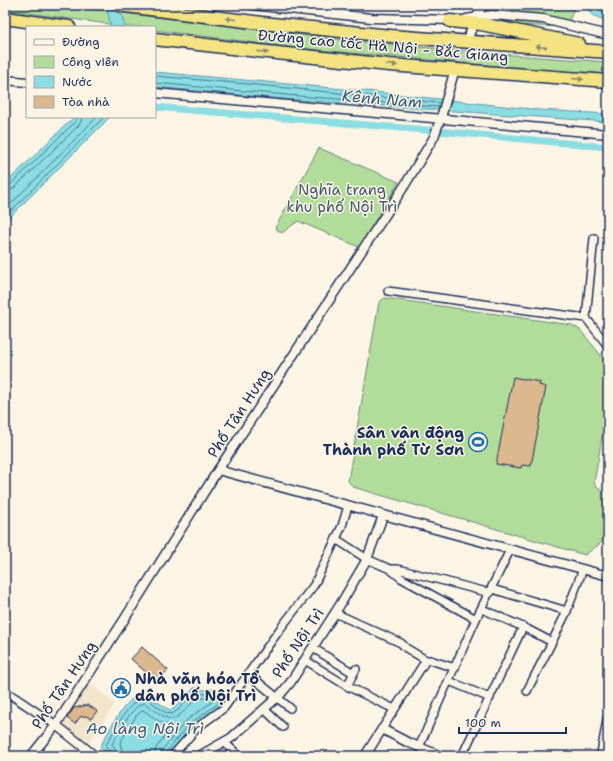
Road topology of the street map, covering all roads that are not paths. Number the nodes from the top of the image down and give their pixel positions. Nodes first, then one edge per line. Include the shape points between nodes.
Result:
1 (118, 5) edge
2 (252, 5) edge
3 (482, 5) edge
4 (5, 18) edge
5 (475, 20) junction
6 (450, 21) joint
7 (62, 26) edge
8 (608, 34) edge
9 (156, 39) edge
10 (467, 40) tunnel mouth
11 (608, 47) edge
12 (608, 52) edge
13 (453, 76) tunnel mouth
14 (5, 80) edge
15 (608, 81) edge
16 (26, 82) edge
17 (156, 93) edge
18 (440, 119) junction
19 (608, 134) edge
20 (594, 238) dead end
21 (388, 291) dead end
22 (586, 318) junction
23 (608, 346) edge
24 (218, 470) junction
25 (348, 506) junction
26 (384, 516) junction
27 (336, 539) junction
28 (510, 550) junction
29 (367, 559) junction
30 (390, 569) junction
31 (583, 569) junction
32 (608, 576) edge
33 (491, 591) junction
34 (482, 609) junction
35 (567, 611) junction
36 (335, 612) junction
37 (476, 619) junction
38 (523, 627) junction
39 (552, 642) junction
40 (313, 648) junction
41 (305, 660) junction
42 (426, 660) junction
43 (455, 668) junction
44 (253, 678) dead end
45 (449, 681) junction
46 (347, 686) junction
47 (5, 691) edge
48 (527, 691) dead end
49 (277, 697) junction
50 (490, 698) junction
51 (290, 708) dead end
52 (264, 709) junction
53 (394, 709) junction
54 (608, 717) edge
55 (56, 725) junction
56 (283, 726) dead end
57 (382, 729) junction
58 (224, 742) junction
59 (419, 746) junction
60 (31, 756) edge
61 (95, 756) edge
62 (172, 756) edge
63 (199, 756) edge
64 (239, 756) edge
65 (365, 756) edge
66 (441, 756) edge
67 (462, 756) edge
68 (601, 756) edge

12 -> 1 highway, Đường cao tốc Hà Nội - Bắc Giang via 391,36
2 - 6 street via 371,18
3 - 5 street
4 - 7 highway
5 - 6 highway
5 - 8 street via 492,15 543,19
5 - 10 street
5 - 11 highway via 576,44
9 -> 15 highway, Đường cao tốc Hà Nội - Bắc Giang via 389,65
13 - 18 street, Phố Tân Hưng
14 - 16 street
17 - 18 street
18 - 19 street
18 - 24 street, Phố Tân Hưng via 434,137 405,185
20 - 22 street
21 - 22 street
22 - 23 street
24 - 25 street
24 - 55 street, Phố Tân Hưng
25 - 26 street
25 - 27 street
26 - 28 street
26 - 29 street, Phố Nội Trì
27 - 29 street
27 - 62 street via 314,585 224,708 198,727
28 - 31 street
28 - 33 street
29 - 30 street
29 - 36 street, Phố Nội Trì
30 - 33 street
30 - 37 street via 401,578
31 - 32 street
31 - 35 street
33 - 34 street
33 - 35 street
34 - 37 street
34 - 38 street
35 - 39 street
36 - 40 street, Phố Nội Trì
36 - 42 street via 401,643
37 - 43 street
38 - 39 street
38 - 50 street
39 - 48 street
40 - 41 street, Phố Nội Trì
40 - 46 street via 353,670
41 - 46 street
41 - 49 street, Phố Nội Trì
42 - 43 street
42 - 53 street
43 - 45 street
44 - 49 street
45 - 50 street
45 - 59 street
46 - 53 street
47 - 55 street
49 - 51 street
49 - 52 street, Phố Nội Trì
50 - 67 street
52 - 56 street
52 - 58 street, Phố Nội Trì
53 - 57 street
54 - 68 street
55 - 60 street, Phố Tân Hưng
55 - 61 street
57 - 59 street
57 - 65 street
58 - 63 street, Phố Nội Trì
58 - 64 street
59 - 66 street

